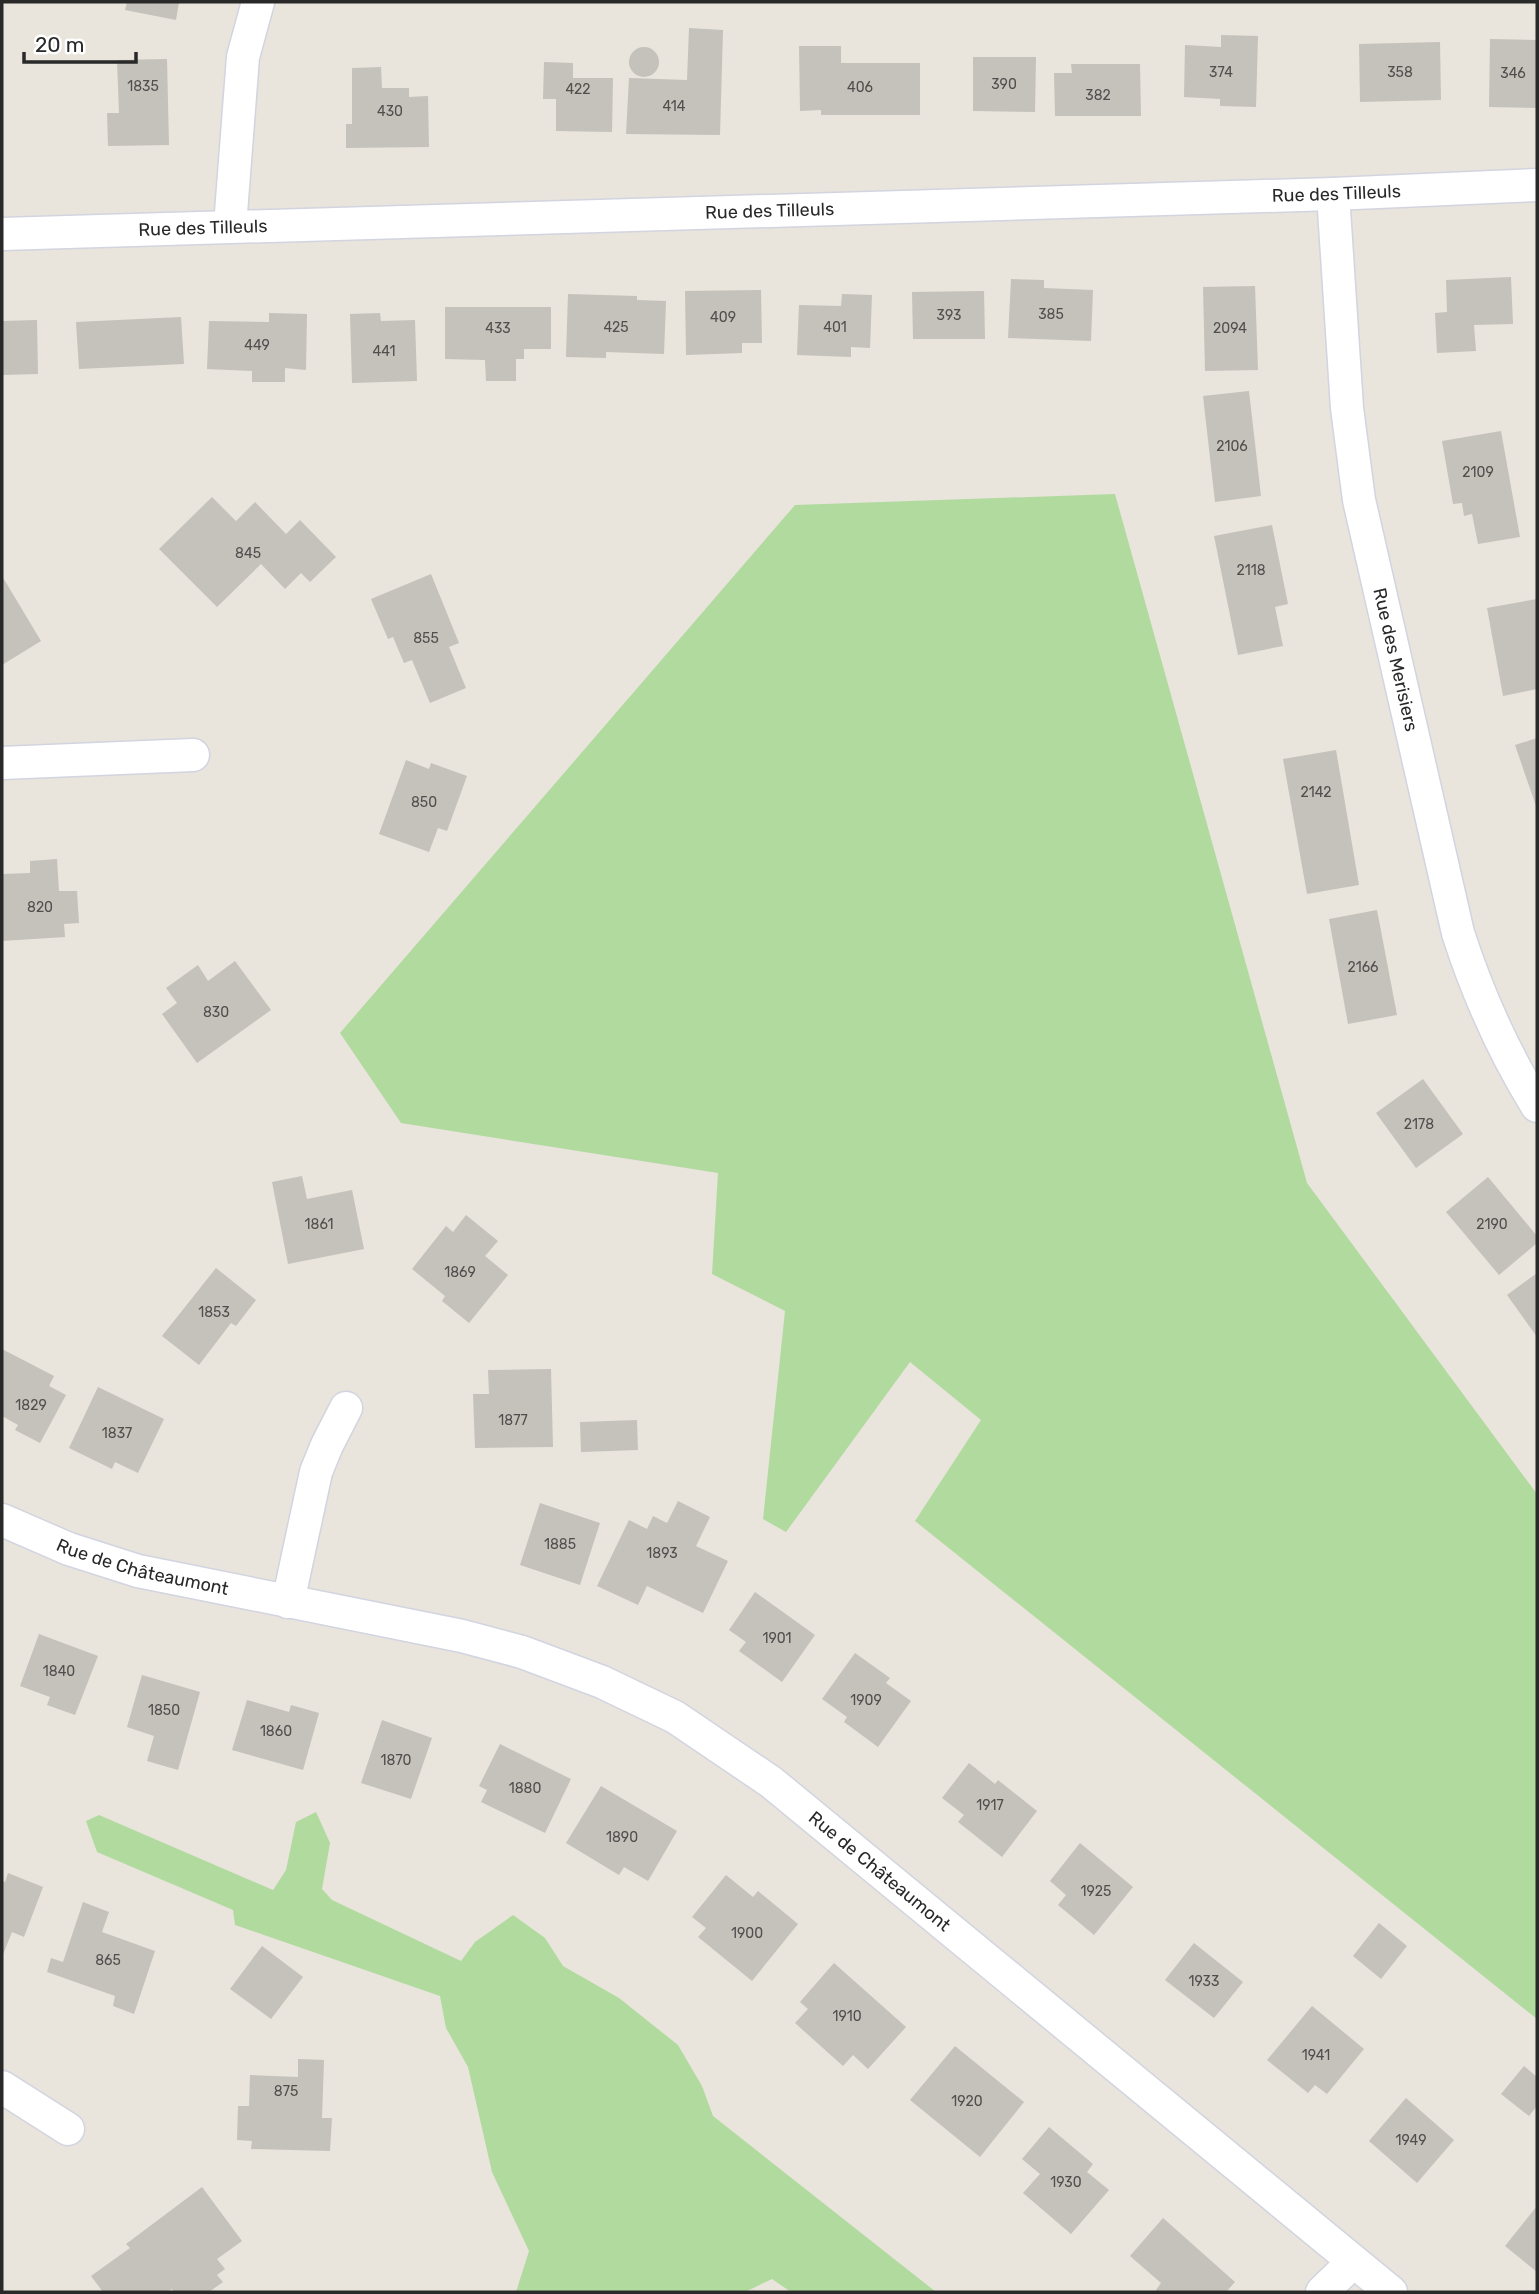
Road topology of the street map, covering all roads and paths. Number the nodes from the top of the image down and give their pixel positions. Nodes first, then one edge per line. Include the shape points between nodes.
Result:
1 (258, 2) edge
2 (1537, 185) edge
3 (1333, 194) junction
4 (230, 226) junction
5 (2, 234) edge
6 (193, 755) dead end
7 (2, 762) edge
8 (1537, 1106) edge
9 (346, 1408) dead end
10 (2, 1520) edge
11 (288, 1602) junction
12 (2, 2087) edge
13 (68, 2129) dead end
14 (1353, 2262) junction
15 (1322, 2292) edge
16 (1391, 2292) edge

1 - 4 street via 243,57
2 - 3 street, Rue des Tilleuls
3 - 4 street, Rue des Tilleuls
3 - 8 street, Rue des Merisiers via 1348,408 1359,499 1378,590 1458,933 1494,1029
4 - 5 street, Rue des Tilleuls
6 - 7 street
9 - 11 street via 316,1472
10 - 11 street, Rue de Châteaumont via 69,1549 138,1571
11 - 14 street, Rue de Châteaumont via 522,1652 602,1682 675,1717 771,1782
12 - 13 street
14 - 15 street
14 - 16 street, Rue de Châteaumont

